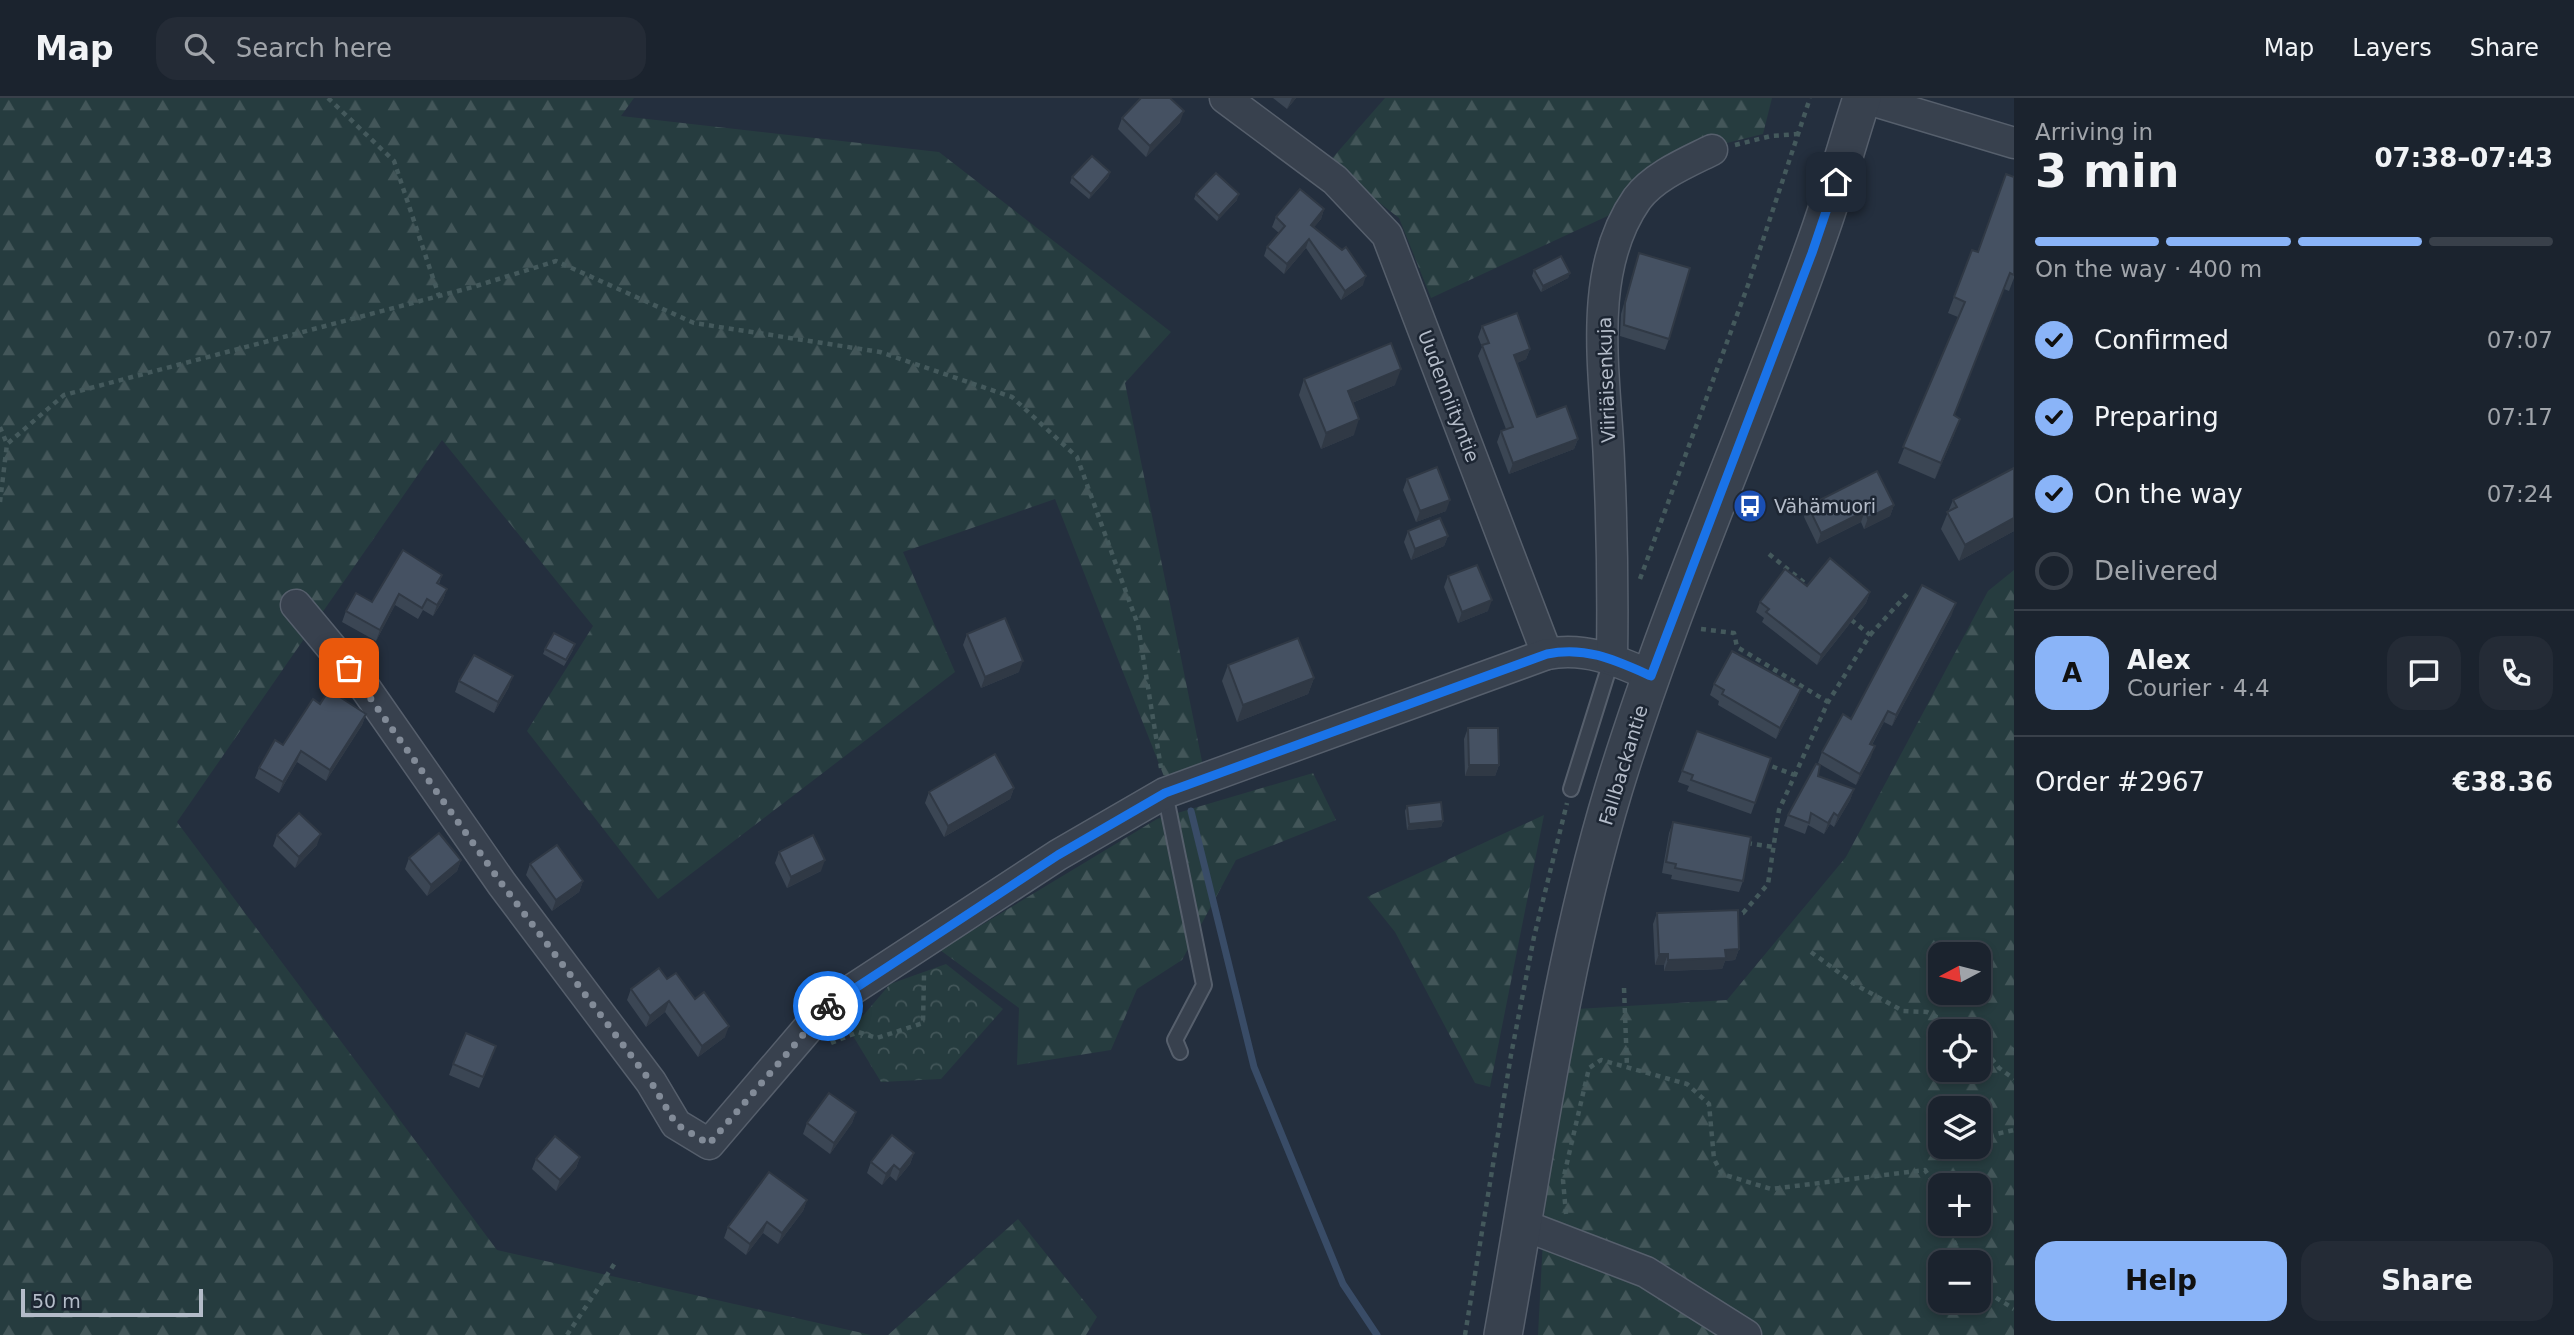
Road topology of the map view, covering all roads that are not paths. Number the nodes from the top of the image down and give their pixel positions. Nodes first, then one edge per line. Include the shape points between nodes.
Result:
1 (1225, 98) edge
2 (1863, 98) edge
3 (2013, 139) edge
4 (1712, 150) road end
5 (296, 605) dead end
6 (1547, 654) junction
7 (1612, 658) junction
8 (1651, 676) junction
9 (1571, 789) road end
10 (1165, 793) junction
11 (1180, 1052) dead end
12 (1523, 1225) junction
13 (1503, 1335) edge
14 (1746, 1335) edge

1 - 6 street, Uudenniityntie via 1335,180 1387,235
2 - 3 street
2 - 8 street, Fallbackantie via 1817,241
4 - 7 street, Viiriäisenkuja via 1675,168 1638,197 1613,244 1603,315
5 - 10 street via 366,690 502,884 651,1082 676,1124 709,1144 827,1006 1058,855
6 - 7 street via 1570,650
6 - 10 street
7 - 8 street
7 - 9 lane
8 - 12 street, Fallbackantie via 1605,819 1571,957
10 - 11 lane via 1204,985 1175,1040
12 - 13 street, Fallbackantie
12 - 14 street via 1646,1272

